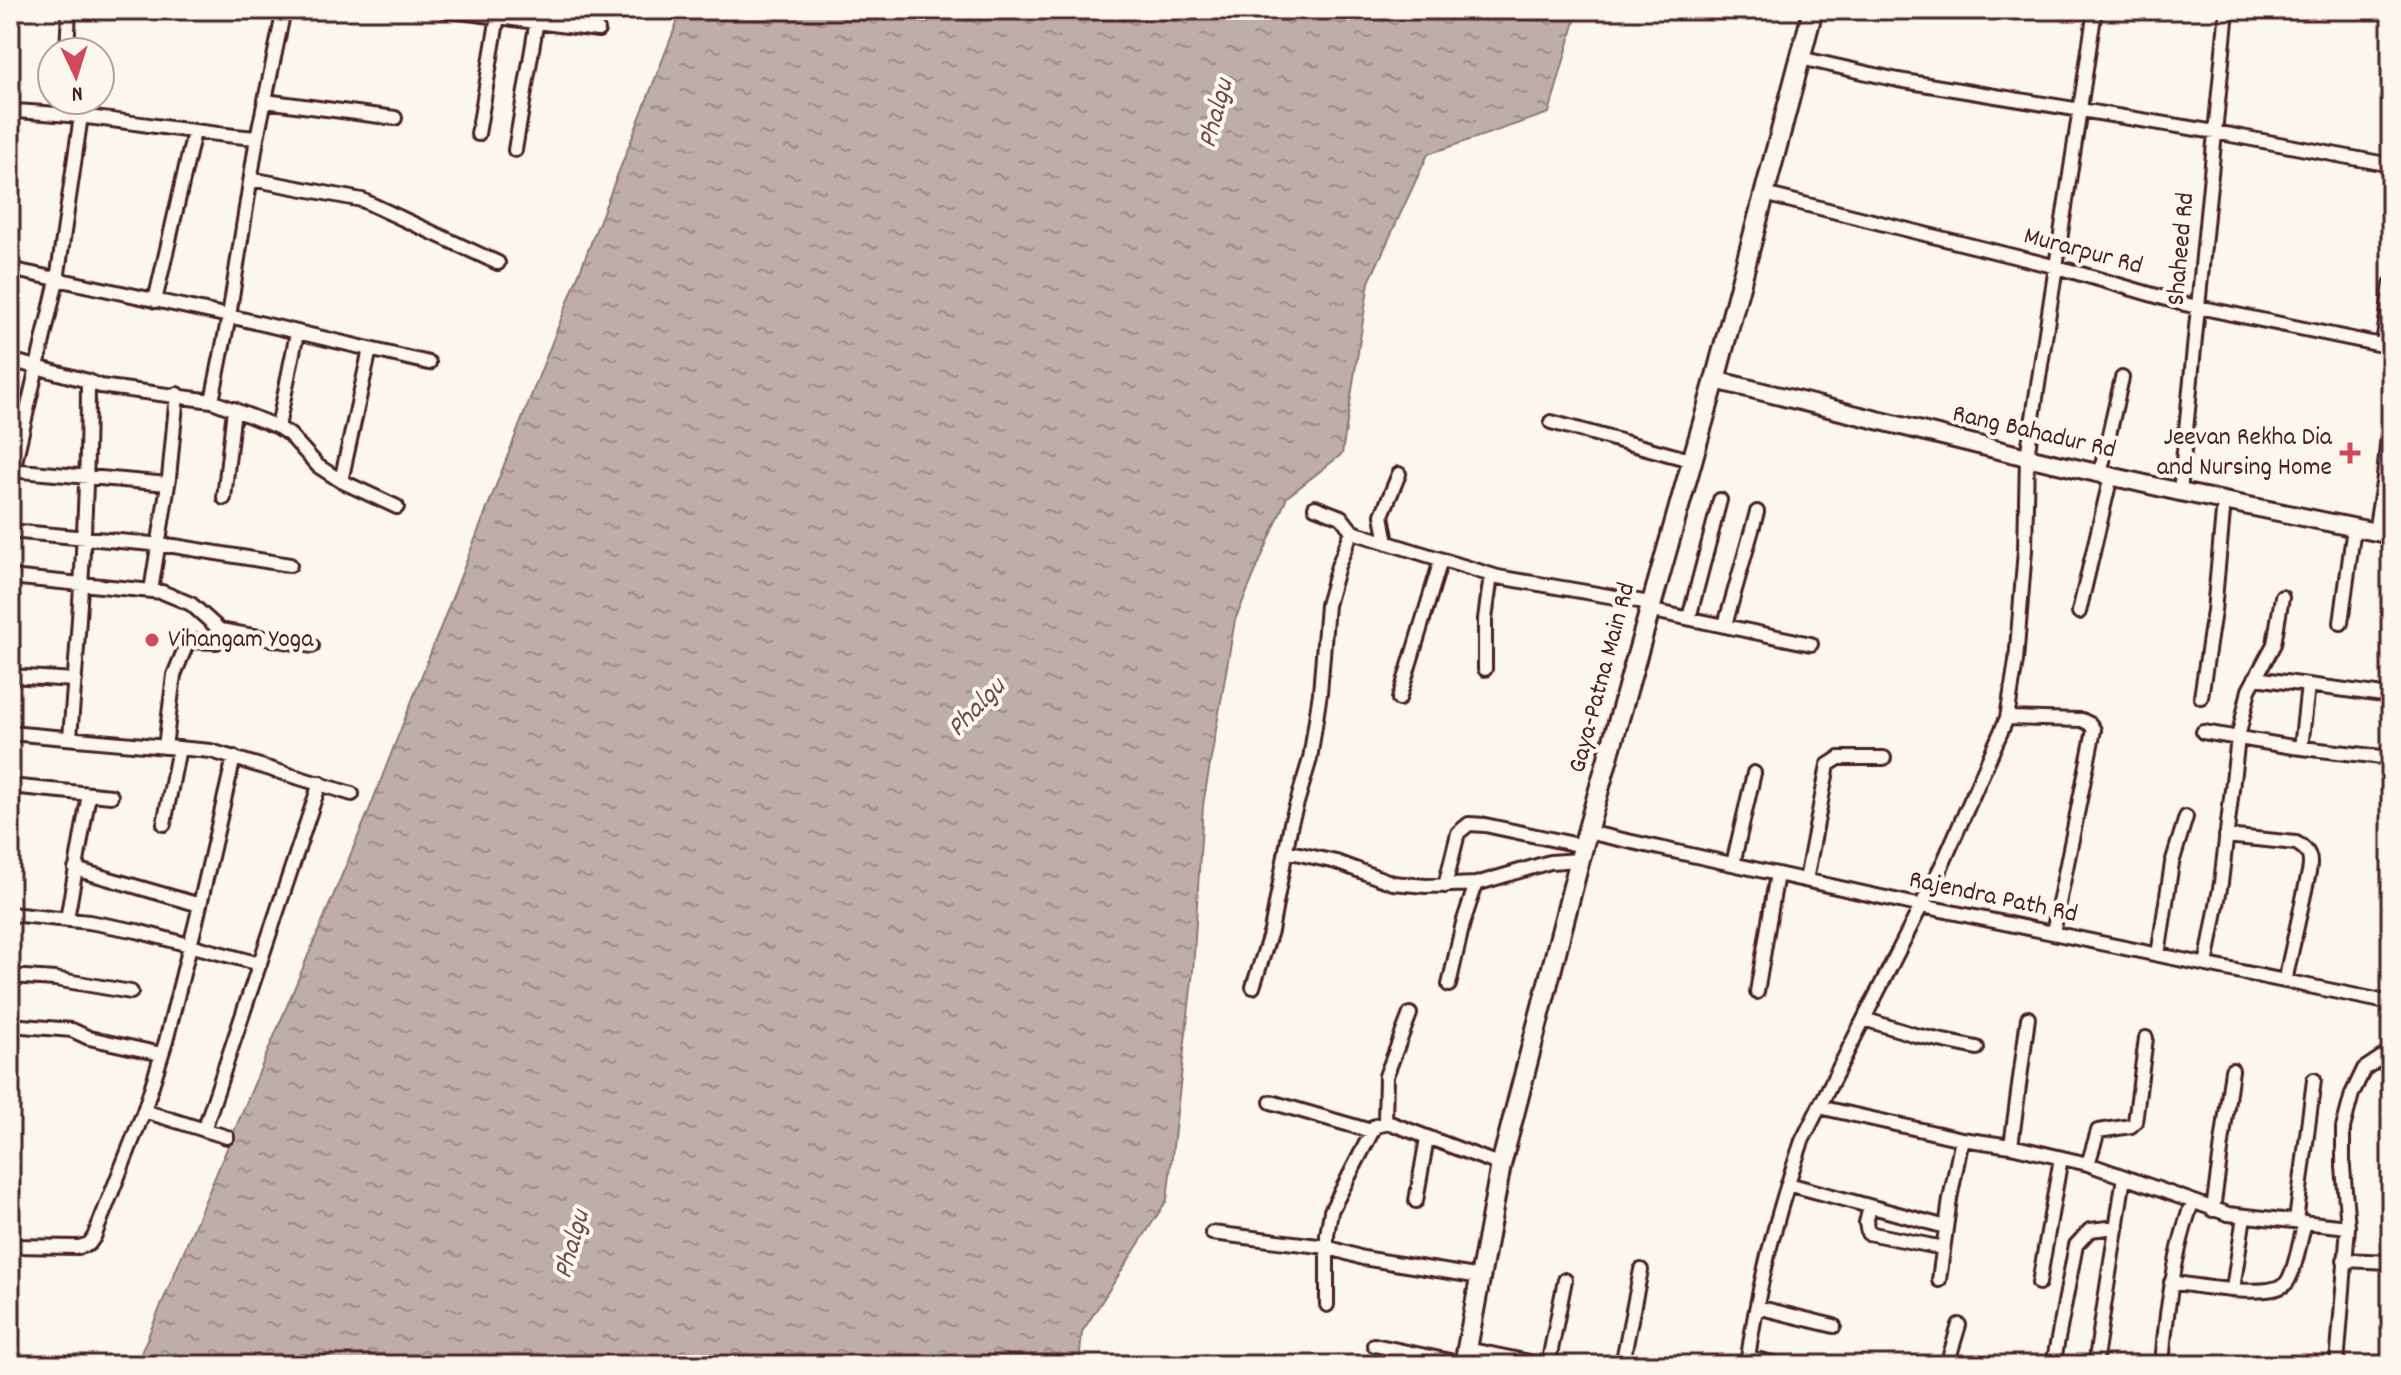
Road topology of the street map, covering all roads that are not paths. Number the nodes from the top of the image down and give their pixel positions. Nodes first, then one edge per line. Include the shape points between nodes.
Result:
1 (69, 10) edge
2 (284, 10) edge
3 (444, 10) edge
4 (575, 10) edge
5 (1813, 10) edge
6 (2095, 10) edge
7 (2227, 10) edge
8 (498, 14) edge
9 (537, 20) junction
10 (571, 26) junction
11 (598, 30) dead end
12 (68, 36) edge
13 (1800, 58) junction
14 (265, 101) junction
15 (36, 109) edge
16 (2080, 109) junction
17 (10, 111) edge
18 (81, 116) joint
19 (395, 118) dead end
20 (194, 132) junction
21 (2215, 132) junction
22 (478, 134) dead end
23 (257, 138) junction
24 (515, 150) dead end
25 (2391, 165) edge
26 (251, 179) junction
27 (1764, 194) junction
28 (498, 263) dead end
29 (2057, 267) junction
30 (10, 269) edge
31 (57, 280) junction
32 (2391, 284) edge
33 (155, 301) junction
34 (2199, 307) junction
35 (229, 316) junction
36 (297, 333) junction
37 (2387, 346) edge
38 (370, 349) junction
39 (10, 360) edge
40 (429, 363) dead end
41 (35, 366) junction
42 (2122, 378) dead end
43 (1715, 380) junction
44 (88, 381) junction
45 (177, 394) junction
46 (212, 401) junction
47 (2391, 402) edge
48 (234, 409) junction
49 (1551, 422) dead end
50 (278, 427) junction
51 (2027, 457) junction
52 (1690, 460) junction
53 (11, 470) edge
54 (1399, 474) dead end
55 (2106, 475) junction
56 (88, 476) junction
57 (341, 481) junction
58 (168, 484) junction
59 (2180, 492) junction
60 (224, 498) dead end
61 (1720, 500) dead end
62 (2224, 501) junction
63 (397, 507) dead end
64 (1315, 507) dead end
65 (1757, 512) dead end
66 (2354, 527) junction
67 (10, 531) edge
68 (1352, 531) junction
69 (2383, 534) edge
70 (83, 537) junction
71 (1387, 543) junction
72 (158, 544) junction
73 (1441, 560) junction
74 (290, 565) dead end
75 (1491, 575) junction
76 (10, 577) edge
77 (81, 585) junction
78 (151, 591) junction
79 (2282, 597) dead end
80 (1649, 606) junction
81 (2079, 612) dead end
82 (1689, 618) junction
83 (2341, 623) dead end
84 (1725, 625) junction
85 (217, 642) dead end
86 (1811, 644) dead end
87 (312, 646) dead end
88 (1485, 669) dead end
89 (10, 676) edge
90 (2255, 678) junction
91 (75, 680) junction
92 (2308, 685) junction
93 (2391, 696) edge
94 (2201, 697) dead end
95 (1399, 699) dead end
96 (2007, 718) junction
97 (2203, 732) dead end
98 (10, 733) edge
99 (70, 737) junction
100 (2238, 738) junction
101 (172, 747) junction
102 (2301, 748) junction
103 (234, 757) junction
104 (1884, 758) dead end
105 (2391, 758) edge
106 (1754, 773) dead end
107 (320, 783) junction
108 (10, 786) edge
109 (89, 794) junction
110 (352, 794) dead end
111 (111, 796) dead end
112 (2186, 817) dead end
113 (164, 824) dead end
114 (2226, 836) junction
115 (1583, 846) junction
116 (1286, 851) junction
117 (1733, 864) junction
118 (75, 869) junction
119 (1777, 874) junction
120 (1806, 880) junction
121 (1476, 884) junction
122 (1445, 886) junction
123 (200, 905) junction
124 (1922, 906) junction
125 (10, 914) edge
126 (67, 919) junction
127 (2053, 933) junction
128 (190, 946) junction
129 (2158, 955) junction
130 (260, 964) junction
131 (2206, 965) junction
132 (10, 976) edge
133 (2285, 981) junction
134 (1449, 985) dead end
135 (1253, 987) dead end
136 (131, 992) dead end
137 (1757, 992) dead end
138 (2391, 1003) edge
139 (1410, 1014) dead end
140 (2028, 1018) dead end
141 (1864, 1019) junction
142 (10, 1025) edge
143 (2146, 1038) dead end
144 (1977, 1048) dead end
145 (2391, 1051) edge
146 (161, 1054) junction
147 (2232, 1070) dead end
148 (2314, 1080) dead end
149 (1271, 1102) dead end
150 (1819, 1107) junction
151 (144, 1111) junction
152 (1385, 1122) junction
153 (204, 1130) junction
154 (1371, 1131) junction
155 (227, 1137) dead end
156 (1427, 1138) junction
157 (1962, 1139) junction
158 (2011, 1146) junction
159 (2061, 1158) junction
160 (2088, 1164) junction
161 (1501, 1165) junction
162 (2124, 1177) junction
163 (1788, 1184) junction
164 (1416, 1201) dead end
165 (2192, 1202) junction
166 (1870, 1207) junction
167 (2213, 1210) junction
168 (2244, 1216) junction
169 (2300, 1222) junction
170 (1946, 1227) junction
171 (2117, 1227) junction
172 (2348, 1227) junction
173 (1212, 1233) dead end
174 (10, 1246) edge
175 (1327, 1247) junction
176 (1943, 1248) junction
177 (2344, 1260) junction
178 (2391, 1262) edge
179 (1641, 1270) dead end
180 (1481, 1277) junction
181 (1565, 1280) dead end
182 (1939, 1280) dead end
183 (2171, 1282) junction
184 (2039, 1283) dead end
185 (2233, 1289) junction
186 (1327, 1305) dead end
187 (1757, 1307) junction
188 (1959, 1325) dead end
189 (1834, 1326) dead end
190 (1374, 1345) dead end
191 (1465, 1359) edge
192 (1747, 1361) edge
193 (1544, 1365) edge
194 (1622, 1365) edge
195 (1781, 1365) edge
196 (1947, 1365) edge
197 (2053, 1365) edge
198 (2095, 1365) edge
199 (2162, 1365) edge
200 (2337, 1365) edge

1 - 12 street
2 - 14 street
3 - 8 street
4 - 10 street
5 - 13 main road, Gaya-Patna Main Rd
6 - 16 street
7 - 21 street, Shaheed Rd
8 - 9 street
8 - 22 street
9 - 10 street
9 - 24 street
10 - 11 street
13 - 16 street via 1898,80
13 - 27 main road, Gaya-Patna Main Rd
14 - 19 street
14 - 23 street
15 - 17 street
16 - 21 street
16 - 29 street
18 - 20 street
18 - 31 street
20 - 23 street
20 - 33 street
21 - 25 street
21 - 34 street, Shaheed Rd
23 - 26 street
26 - 28 street via 362,200
26 - 35 street
27 - 29 street, Murarpur Rd
27 - 43 main road, Gaya-Patna Main Rd
29 - 34 street, Murarpur Rd
29 - 51 street
30 - 31 street
31 - 33 street
31 - 41 street
32 - 37 street
33 - 35 street
34 - 37 street, Murarpur Rd
34 - 59 street, Shaheed Rd
35 - 36 street
35 - 46 street
36 - 38 street
36 - 50 street
38 - 40 street
38 - 57 street
39 - 41 street
41 - 44 street
41 - 53 street
42 - 55 street
43 - 51 street, Rang Bahadur Rd
43 - 52 main road, Gaya-Patna Main Rd
44 - 45 street
44 - 56 street
45 - 46 street
45 - 58 street
46 - 48 street
47 - 69 street
48 - 50 street
48 - 60 street
49 - 52 street
50 - 57 street
51 - 55 street, Rang Bahadur Rd
51 - 96 street via 2025,550
52 - 80 main road, Gaya-Patna Main Rd
53 - 56 street
54 - 71 street via 1382,515
55 - 59 street, Rang Bahadur Rd
55 - 81 street
56 - 58 street
56 - 70 street
57 - 63 street
58 - 72 street
59 - 62 street, Rang Bahadur Rd
61 - 82 street
62 - 66 street, Rang Bahadur Rd
62 - 94 street
64 - 68 street via 1341,517
65 - 84 street
66 - 69 street, Rang Bahadur Rd
66 - 83 street
67 - 70 street
68 - 71 street
68 - 116 street via 1329,595 1310,759
70 - 72 street
70 - 77 street
71 - 73 street
72 - 74 street
72 - 78 street
73 - 75 street
73 - 95 street
75 - 80 street
75 - 88 street
76 - 77 street
77 - 78 street
77 - 91 street
78 - 87 street via 191,604 220,630
79 - 90 street via 2274,644
80 - 82 street
80 - 115 main road, Gaya-Patna Main Rd
82 - 84 street
84 - 86 street
85 - 101 street via 188,641 174,675
89 - 91 street
90 - 92 street
90 - 100 street
91 - 99 street
92 - 93 street
92 - 102 street
96 - 124 street
96 - 127 street via 2082,720 2094,730
97 - 100 street
98 - 99 street
99 - 101 street
100 - 102 street
100 - 114 street
101 - 103 street
101 - 113 street
102 - 105 street
103 - 107 street
103 - 123 street
104 - 120 street via 1839,758 1828,765
106 - 117 street
107 - 110 street
107 - 130 street
108 - 109 street
109 - 111 street
109 - 118 street
112 - 129 street via 2169,879
114 - 131 street
114 - 133 street via 2296,843 2309,854
115 - 117 street, Rajendra Path Rd
115 - 121 street via 1550,862
115 - 122 street, Rajendra Path Rd via 1469,824 1458,833
115 - 161 main road, Gaya-Patna Main Rd
116 - 122 street via 1393,883
116 - 135 street via 1271,931
117 - 119 street, Rajendra Path Rd
118 - 123 street
118 - 126 street
119 - 120 street, Rajendra Path Rd
119 - 137 street
120 - 124 street, Rajendra Path Rd
121 - 122 street
121 - 134 street
123 - 128 street
124 - 127 street, Rajendra Path Rd
124 - 141 street
125 - 126 street
126 - 128 street
127 - 129 street, Rajendra Path Rd
128 - 130 street
128 - 146 street
129 - 131 street, Rajendra Path Rd
130 - 153 street
131 - 133 street, Rajendra Path Rd
132 - 136 street
133 - 138 street, Rajendra Path Rd
139 - 152 street via 1386,1076
140 - 158 street
141 - 144 street
141 - 150 street
142 - 146 street via 72,1030
143 - 160 street via 2135,1122 2098,1131
145 - 172 street via 2364,1069 2343,1128
146 - 151 street
147 - 167 street
148 - 169 street
149 - 154 street
150 - 157 street
150 - 163 street
151 - 153 street
151 - 174 street via 89,1244
152 - 154 street
152 - 156 street
153 - 155 street
154 - 175 street via 1334,1202
156 - 161 street
156 - 164 street
157 - 158 street
157 - 170 street
158 - 159 street
159 - 160 street
159 - 184 street
160 - 162 street
161 - 180 main road, Gaya-Patna Main Rd
162 - 165 street
162 - 171 street
163 - 166 street
163 - 187 street
165 - 167 street
165 - 183 street
166 - 170 street
166 - 176 street via 1866,1229 1873,1235
167 - 168 street
168 - 169 street
168 - 185 street
169 - 172 street
169 - 185 street via 2285,1286
170 - 176 street
171 - 197 street via 2090,1230 2076,1245
171 - 198 street
172 - 177 street
173 - 175 street
175 - 180 street
175 - 186 street
176 - 182 street
177 - 178 street
177 - 200 street
179 - 194 street
180 - 191 main road, Gaya-Patna Main Rd
181 - 193 street
183 - 185 street
183 - 199 street
187 - 189 street
187 - 192 street
188 - 196 street
190 - 191 street
191 - 193 street
192 - 195 street

